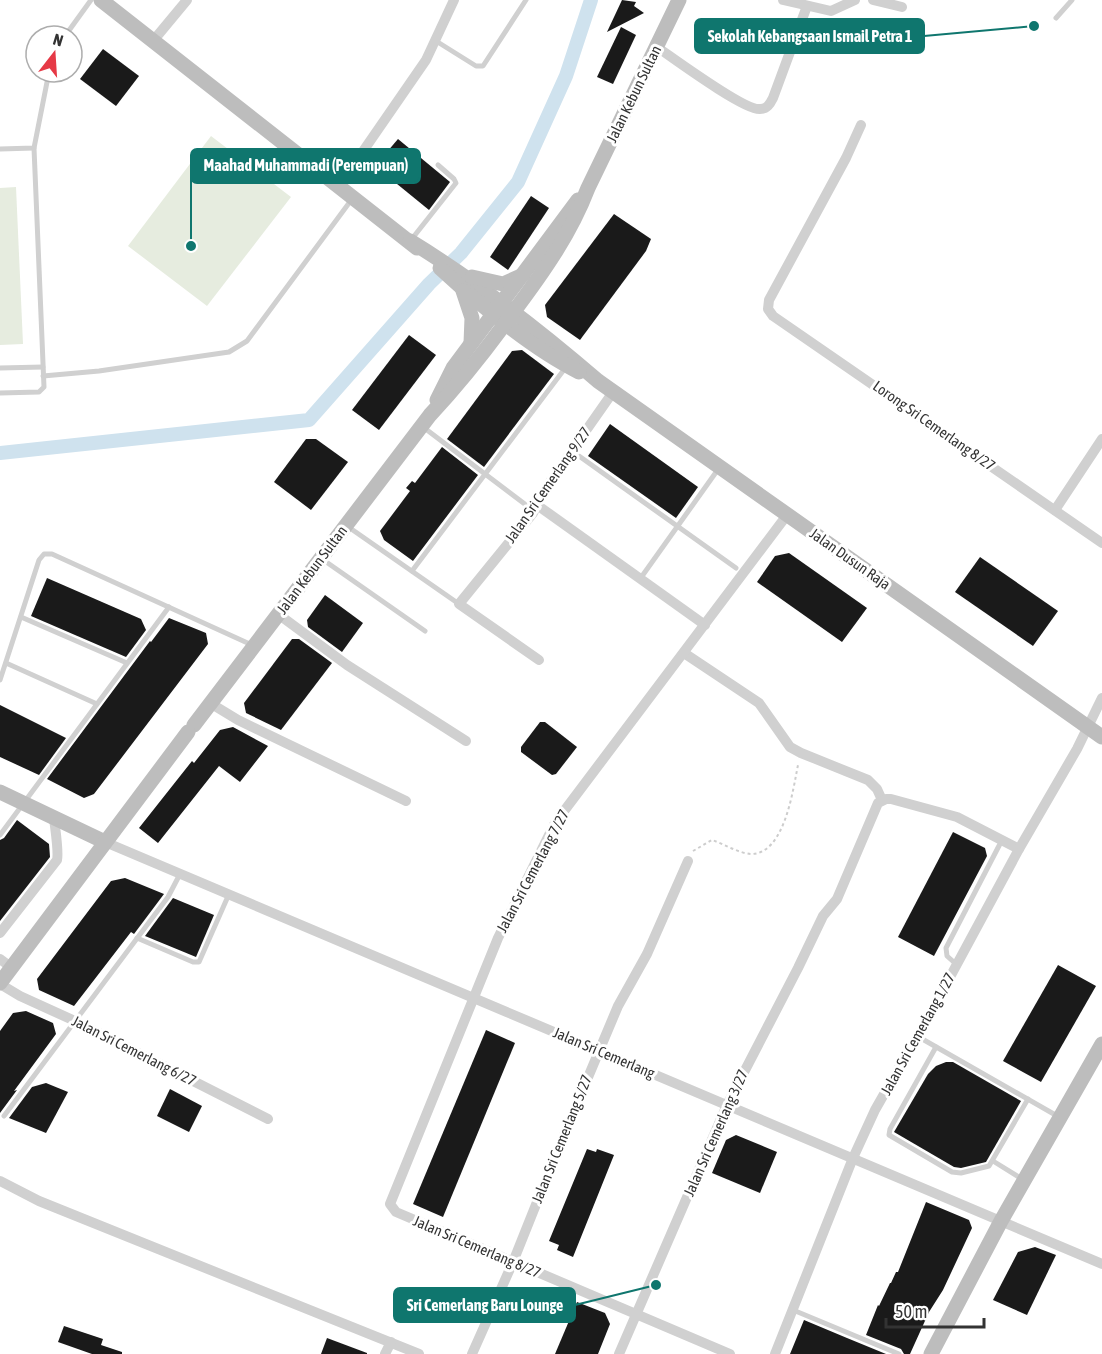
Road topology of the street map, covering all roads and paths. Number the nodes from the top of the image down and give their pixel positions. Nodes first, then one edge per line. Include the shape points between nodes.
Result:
1 (91, 0) edge
2 (101, 0) edge
3 (187, 0) edge
4 (454, 0) edge
5 (526, 0) edge
6 (679, 0) edge
7 (783, 0) edge
8 (855, 0) edge
9 (873, 0) edge
10 (1072, 0) edge
11 (807, 6) junction
12 (902, 8) dead end
13 (1056, 18) dead end
14 (74, 24) edge
15 (153, 41) junction
16 (436, 41) junction
17 (657, 47) junction
18 (47, 84) edge
19 (861, 125) dead end
20 (34, 148) junction
21 (0, 149) edge
22 (438, 165) dead end
23 (339, 186) junction
24 (588, 188) junction
25 (353, 197) junction
26 (410, 241) junction
27 (523, 275) junction
28 (459, 279) junction
29 (504, 313) junction
30 (470, 346) junction
31 (567, 366) junction
32 (43, 367) junction
33 (0, 369) edge
34 (43, 376) junction
35 (598, 381) junction
36 (613, 392) junction
37 (0, 393) edge
38 (426, 420) junction
39 (1101, 444) edge
40 (572, 451) junction
41 (720, 467) junction
42 (486, 474) junction
43 (536, 508) junction
44 (1055, 510) junction
45 (787, 515) junction
46 (345, 526) junction
47 (678, 526) junction
48 (1102, 543) edge
49 (321, 558) junction
50 (736, 568) dead end
51 (412, 572) junction
52 (640, 579) junction
53 (459, 604) junction
54 (169, 607) junction
55 (278, 614) junction
56 (21, 617) junction
57 (705, 625) junction
58 (425, 631) dead end
59 (254, 646) junction
60 (684, 653) junction
61 (539, 660) dead end
62 (6, 663) junction
63 (127, 663) junction
64 (0, 680) edge
65 (1102, 698) edge
66 (97, 704) junction
67 (210, 704) junction
68 (1088, 727) junction
69 (1102, 737) edge
70 (466, 741) dead end
71 (801, 753) junction
72 (0, 792) edge
73 (882, 800) junction
74 (406, 801) dead end
75 (24, 803) junction
76 (54, 818) junction
77 (0, 835) edge
78 (1002, 840) junction
79 (105, 842) junction
80 (1018, 849) junction
81 (688, 861) joint
82 (180, 874) junction
83 (229, 894) junction
84 (0, 933) edge
85 (137, 938) junction
86 (6, 963) edge
87 (956, 964) junction
88 (0, 984) edge
89 (474, 998) junction
90 (75, 1021) junction
91 (917, 1036) junction
92 (1102, 1044) edge
93 (936, 1047) junction
94 (599, 1051) junction
95 (1028, 1099) junction
96 (727, 1105) junction
97 (4, 1116) dead end
98 (1060, 1118) junction
99 (268, 1119) dead end
100 (853, 1158) junction
101 (993, 1161) junction
102 (1025, 1180) junction
103 (0, 1181) edge
104 (391, 1207) joint
105 (1001, 1221) junction
106 (513, 1262) junction
107 (1102, 1264) edge
108 (792, 1310) junction
109 (636, 1314) junction
110 (391, 1342) junction
111 (385, 1354) edge
112 (419, 1354) edge
113 (472, 1354) edge
114 (619, 1354) edge
115 (730, 1354) edge
116 (775, 1354) edge
117 (899, 1354) edge
118 (931, 1354) edge

1 - 14 lane
2 - 15 main road
3 - 15 street
4 - 16 street
5 - 16 lane via 483,66 476,66
6 - 17 main road, Jalan Kebun Sultan
7 - 11 street
8 - 11 street via 835,10
9 - 12 street
10 - 13 lane
11 - 17 street via 773,98 763,109 741,103
15 - 23 main road
16 - 23 street
17 - 24 main road, Jalan Kebun Sultan
18 - 20 lane
19 - 44 street, Lorong Sri Cemerlang 8/27 via 769,300 768,309
20 - 21 lane
20 - 32 lane
22 - 26 lane via 456,183
23 - 25 main road
24 - 27 main road, Jalan Kebun Sultan
24 - 29 main road, Jalan Kebun Sultan via 560,247
25 - 26 main road
25 - 34 lane via 238,348 99,371
26 - 28 main road
27 - 28 main road via 498,284
27 - 29 main road, Jalan Kebun Sultan
28 - 29 main road
28 - 30 main road via 472,318
29 - 30 main road, Jalan Kebun Sultan
29 - 31 main road, Jalan Dusun Raja via 552,358
29 - 35 main road, Jalan Dusun Raja via 560,348
29 - 38 main road, Jalan Kebun Sultan via 463,380
30 - 38 main road, Jalan Kebun Sultan via 453,368
31 - 35 main road, Jalan Dusun Raja
31 - 42 lane
32 - 33 lane
32 - 34 lane
34 - 37 lane via 41,392
35 - 36 main road, Jalan Dusun Raja
36 - 40 street, Jalan Sri Cemerlang 9/27
36 - 41 main road, Jalan Dusun Raja
38 - 42 lane
38 - 46 main road, Jalan Kebun Sultan
39 - 44 street
40 - 43 street, Jalan Sri Cemerlang 9/27 via 544,489
40 - 47 lane
41 - 45 main road, Jalan Dusun Raja
41 - 47 lane
42 - 43 lane
42 - 51 lane
43 - 52 street
43 - 53 street, Jalan Sri Cemerlang 9/27
44 - 48 street, Lorong Sri Cemerlang 8/27
45 - 57 street, Jalan Sri Cemerlang 7/27
45 - 68 main road, Jalan Dusun Raja
46 - 49 main road, Jalan Kebun Sultan
46 - 51 lane
47 - 50 lane
47 - 52 lane
49 - 55 main road, Jalan Kebun Sultan
49 - 58 lane
51 - 53 lane
52 - 57 street
53 - 61 street
54 - 56 lane via 44,554
54 - 59 lane
54 - 63 lane
55 - 59 main road, Jalan Kebun Sultan
55 - 70 street via 347,665
56 - 62 lane
56 - 63 lane
57 - 60 street, Jalan Sri Cemerlang 7/27
59 - 67 main road, Jalan Kebun Sultan
60 - 71 street via 759,703 783,739
60 - 89 street, Jalan Sri Cemerlang 7/27 via 562,811 498,938
62 - 64 lane
62 - 66 lane
63 - 66 lane
65 - 68 street, Jalan Sri Cemerlang 1/27
66 - 75 lane
67 - 74 street
67 - 79 main road, Jalan Kebun Sultan
68 - 69 main road, Jalan Dusun Raja
68 - 80 street, Jalan Sri Cemerlang 1/27
71 - 73 street via 868,780
71 - 81 path via 786,817 776,838 765,849 748,854 712,840 693,851
72 - 75 main road
73 - 78 street via 957,817
73 - 96 street, Jalan Sri Cemerlang 3/27 via 874,808 837,899 823,916
75 - 76 main road
75 - 77 lane
76 - 79 main road
76 - 84 street via 57,860
78 - 80 street
78 - 87 lane via 946,948 947,956
79 - 82 street, Jalan Sri Cemerlang
79 - 86 main road, Jalan Kebun Sultan
80 - 87 street, Jalan Sri Cemerlang 1/27
81 - 94 street, Jalan Sri Cemerlang 5/27
82 - 83 street, Jalan Sri Cemerlang
82 - 85 lane
83 - 85 lane via 199,962
83 - 89 street, Jalan Sri Cemerlang
85 - 90 lane
86 - 88 main road, Jalan Kebun Sultan
87 - 91 street, Jalan Sri Cemerlang 1/27
88 - 90 street, Jalan Sri Cemerlang 6/27
89 - 94 street, Jalan Sri Cemerlang
89 - 104 street, Jalan Sri Cemerlang 7/27
90 - 97 lane
90 - 99 street, Jalan Sri Cemerlang 6/27
91 - 93 lane
91 - 100 street, Jalan Sri Cemerlang 1/27
92 - 98 main road
93 - 95 lane
93 - 101 lane via 889,1135 957,1173 985,1167
94 - 96 street, Jalan Sri Cemerlang
94 - 106 street, Jalan Sri Cemerlang 5/27
95 - 98 lane
95 - 101 lane
96 - 100 street, Jalan Sri Cemerlang
96 - 109 street, Jalan Sri Cemerlang 3/27
98 - 102 main road
100 - 105 street, Jalan Sri Cemerlang
100 - 108 street, Jalan Sri Cemerlang 1/27
101 - 102 lane
102 - 105 main road
103 - 110 street via 39,1201
104 - 106 street, Jalan Sri Cemerlang 8/27
105 - 107 street, Jalan Sri Cemerlang
105 - 118 main road
106 - 109 street, Jalan Sri Cemerlang 8/27
106 - 113 street, Jalan Sri Cemerlang 5/27
108 - 116 street, Jalan Sri Cemerlang 1/27
108 - 117 lane
109 - 114 street, Jalan Sri Cemerlang 3/27
109 - 115 street, Jalan Sri Cemerlang 8/27
110 - 111 street
110 - 112 street

